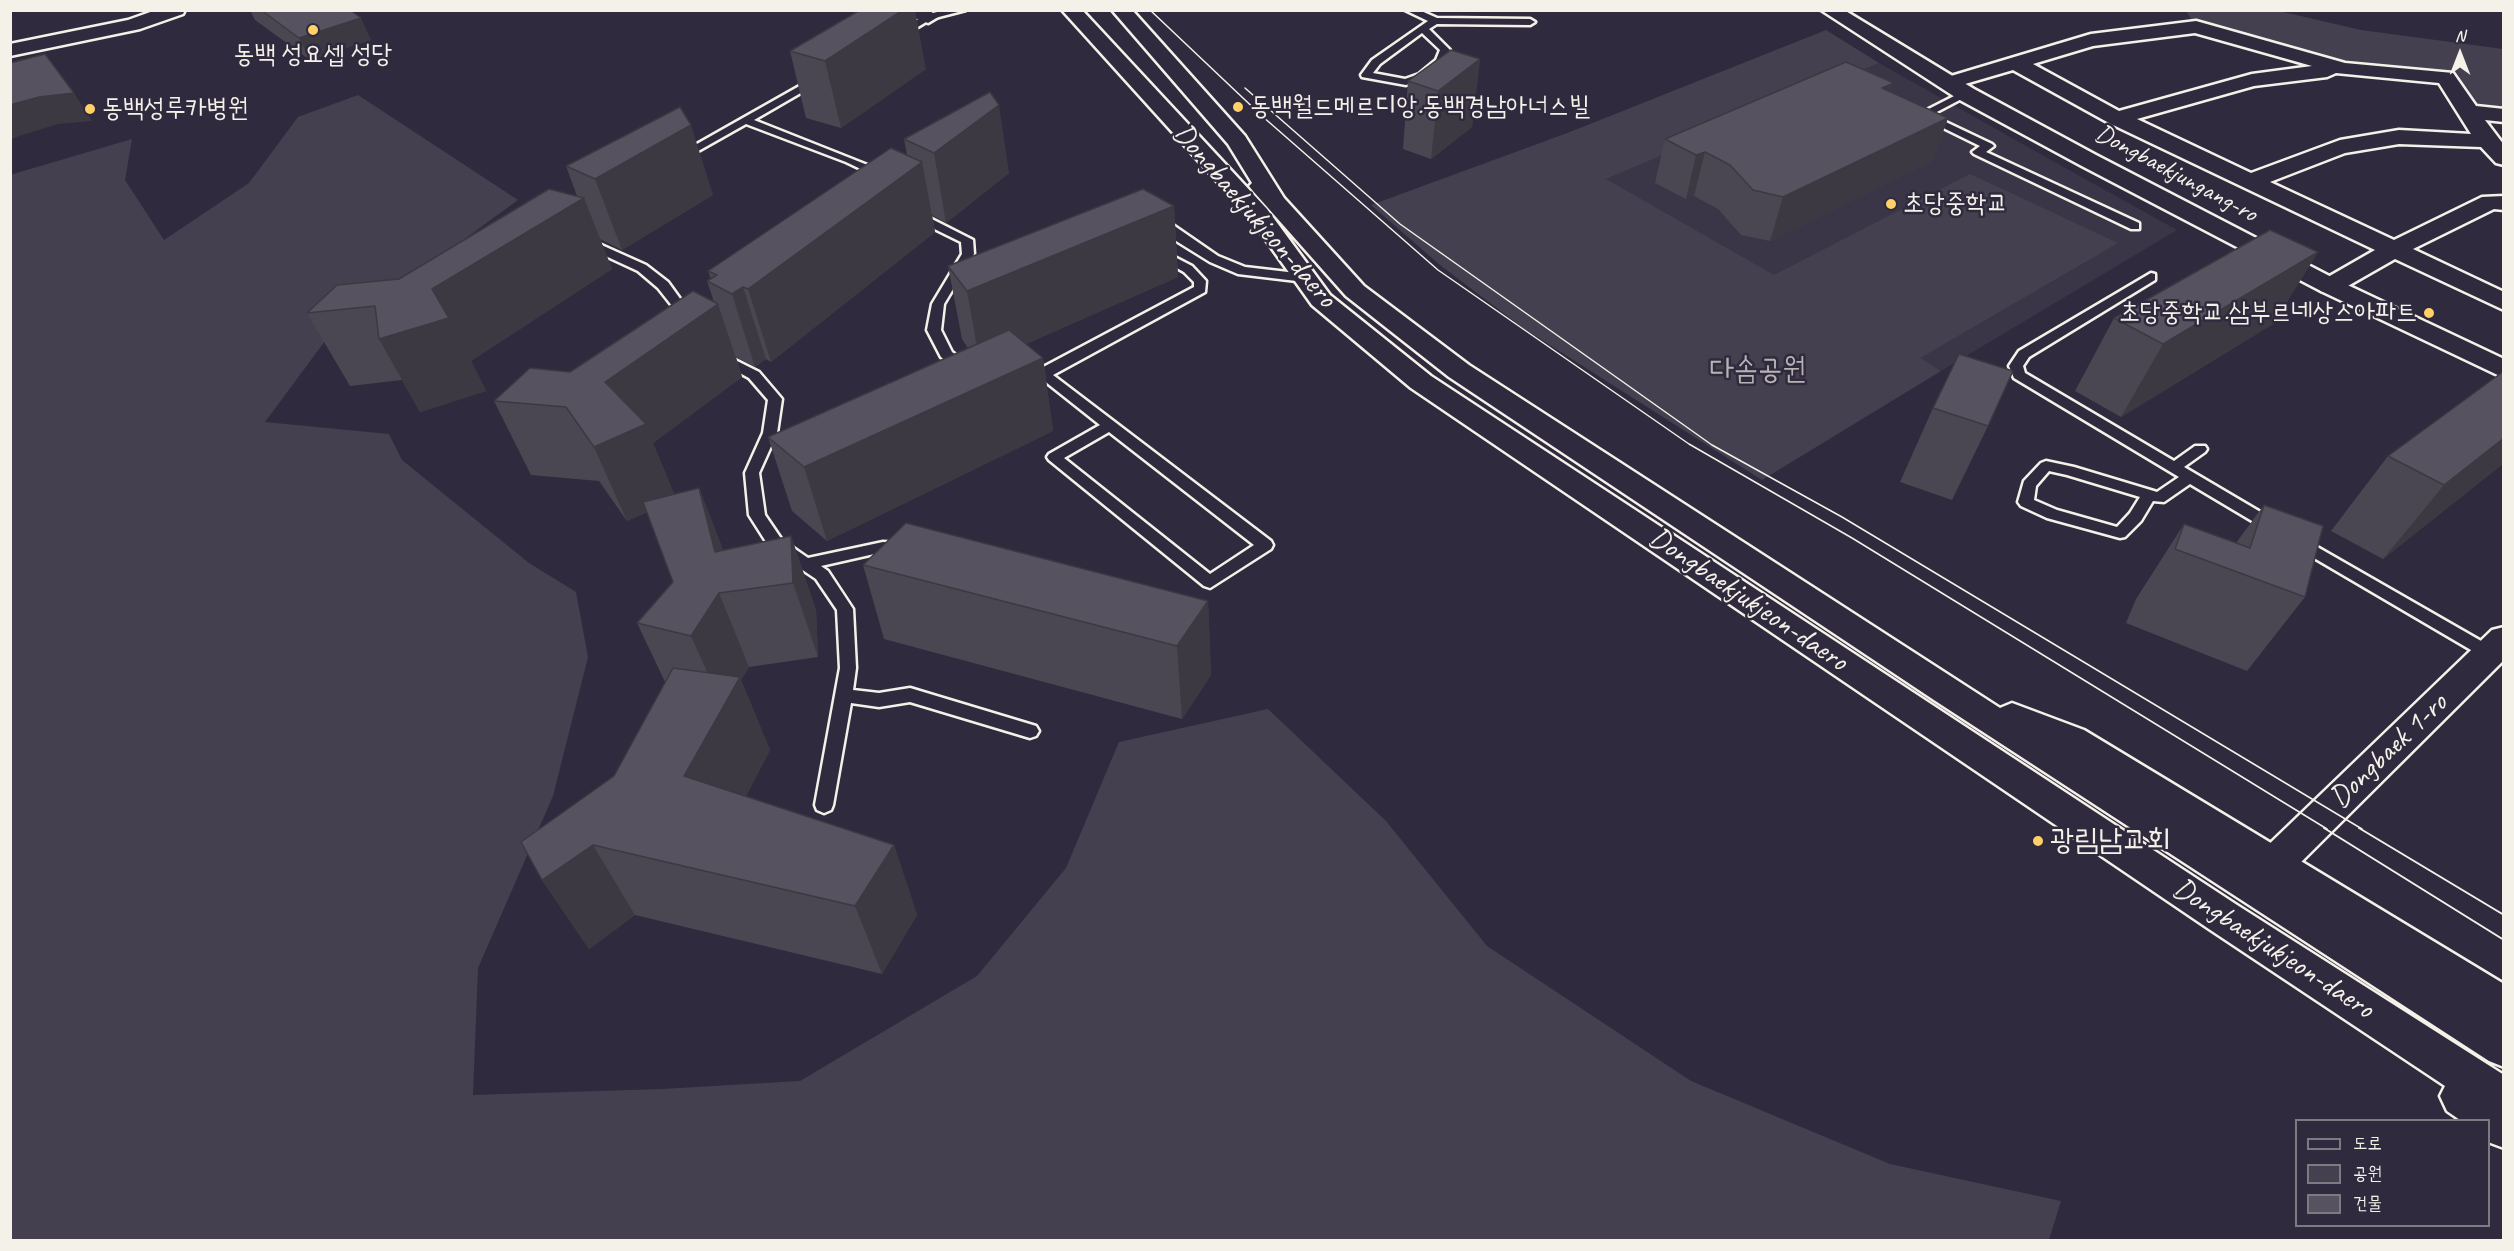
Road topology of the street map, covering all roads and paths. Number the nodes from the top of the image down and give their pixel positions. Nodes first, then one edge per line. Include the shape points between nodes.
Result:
1 (176, 10) edge
2 (961, 10) edge
3 (1060, 10) edge
4 (1071, 10) edge
5 (1099, 10) edge
6 (1121, 10) edge
7 (1410, 10) edge
8 (1830, 10) edge
9 (920, 14) edge
10 (1434, 21) junction
11 (1530, 22) dead end
12 (1422, 29) junction
13 (887, 40) edge
14 (10, 50) edge
15 (2015, 63) junction
16 (836, 69) edge
17 (2344, 69) junction
18 (1957, 88) junction
19 (2469, 112) junction
20 (2504, 116) edge
21 (2117, 118) junction
22 (745, 120) junction
23 (2487, 141) junction
24 (2504, 158) edge
25 (666, 165) edge
26 (2248, 182) junction
27 (887, 192) edge
28 (899, 203) edge
29 (2504, 203) edge
30 (1267, 207) junction
31 (1151, 210) edge
32 (2135, 226) dead end
33 (575, 229) edge
34 (2393, 250) junction
35 (1163, 255) dead end
36 (1305, 278) junction
37 (2151, 278) dead end
38 (2330, 286) junction
39 (2504, 302) edge
40 (691, 336) edge
41 (706, 347) dead end
42 (2504, 370) edge
43 (1044, 374) junction
44 (975, 376) edge
45 (1011, 381) edge
46 (1110, 426) junction
47 (2200, 449) dead end
48 (2173, 468) junction
49 (2189, 477) junction
50 (2149, 495) junction
51 (923, 549) edge
52 (806, 564) junction
53 (2498, 647) edge
54 (1946, 691) junction
55 (844, 696) junction
56 (1030, 731) dead end
57 (824, 805) dead end
58 (2275, 863) junction
59 (2223, 917) junction
60 (2504, 1007) edge
61 (2504, 1047) edge
62 (2504, 1100) edge
63 (2504, 1127) edge

1 - 14 main road via 133,25
2 - 9 lane
3 - 30 main road via 1164,136
4 - 30 main road, Dongbaekjukjeon-daero
5 - 30 main road, Dongbaekjukjeon-daero
6 - 30 main road via 1237,141
7 - 10 lane
8 - 18 main road, Dongbaekjungang-ro
9 - 13 lane
10 - 11 lane
10 - 12 lane
12 - 12 lane via 1376,62 1366,75 1406,82 1423,76 1441,61 1445,50
15 - 17 main road via 2091,40 2196,27
15 - 18 main road
15 - 21 main road
16 - 22 lane
17 - 19 main road via 2446,77
17 - 21 main road via 2252,80
18 - 32 lane via 1922,115 1988,146 1978,152
18 - 38 main road, Dongbaekjungang-ro
19 - 20 main road
19 - 23 main road
21 - 26 main road
22 - 25 lane
22 - 27 lane via 871,170
23 - 24 main road
23 - 26 main road via 2399,137 2340,147
26 - 34 main road
28 - 44 lane via 905,210 967,240 968,254 938,304 934,330 946,354
29 - 34 main road via 2490,202
30 - 36 main road, Dongbaekjukjeon-daero
30 - 54 main road, Dongbaekjukjeon-daero via 1355,291 1460,371
31 - 36 lane via 1178,236 1214,259 1242,271
33 - 40 lane via 580,238 642,268 663,285 679,307
34 - 38 main road
34 - 39 main road
35 - 43 lane via 1188,269 1200,280 1200,288
36 - 59 main road, Dongbaekjukjeon-daero via 1321,300 1421,382
37 - 48 lane via 2024,354 2016,366 2019,375 2045,392
38 - 42 main road, Dongbaekjungang-ro
41 - 52 lane via 754,375 775,399 770,433 752,473 757,515 776,544
43 - 45 lane via 1031,381
43 - 46 lane
46 - 46 lane via 1054,457 1210,582 1265,545
47 - 48 lane
48 - 49 lane
49 - 50 lane via 2159,498
49 - 53 lane
50 - 50 lane via 2046,466 2029,485 2022,505 2120,533 2136,517
51 - 52 lane via 883,547
52 - 55 lane via 822,575 845,609 848,668
53 - 58 main road, Dongbaek 1-ro
54 - 58 main road via 2071,740
54 - 61 main road, Dongbaekjukjeon-daero
55 - 56 lane via 879,700 910,695
55 - 57 lane
58 - 60 main road
59 - 62 main road, Dongbaekjukjeon-daero
59 - 63 main road

